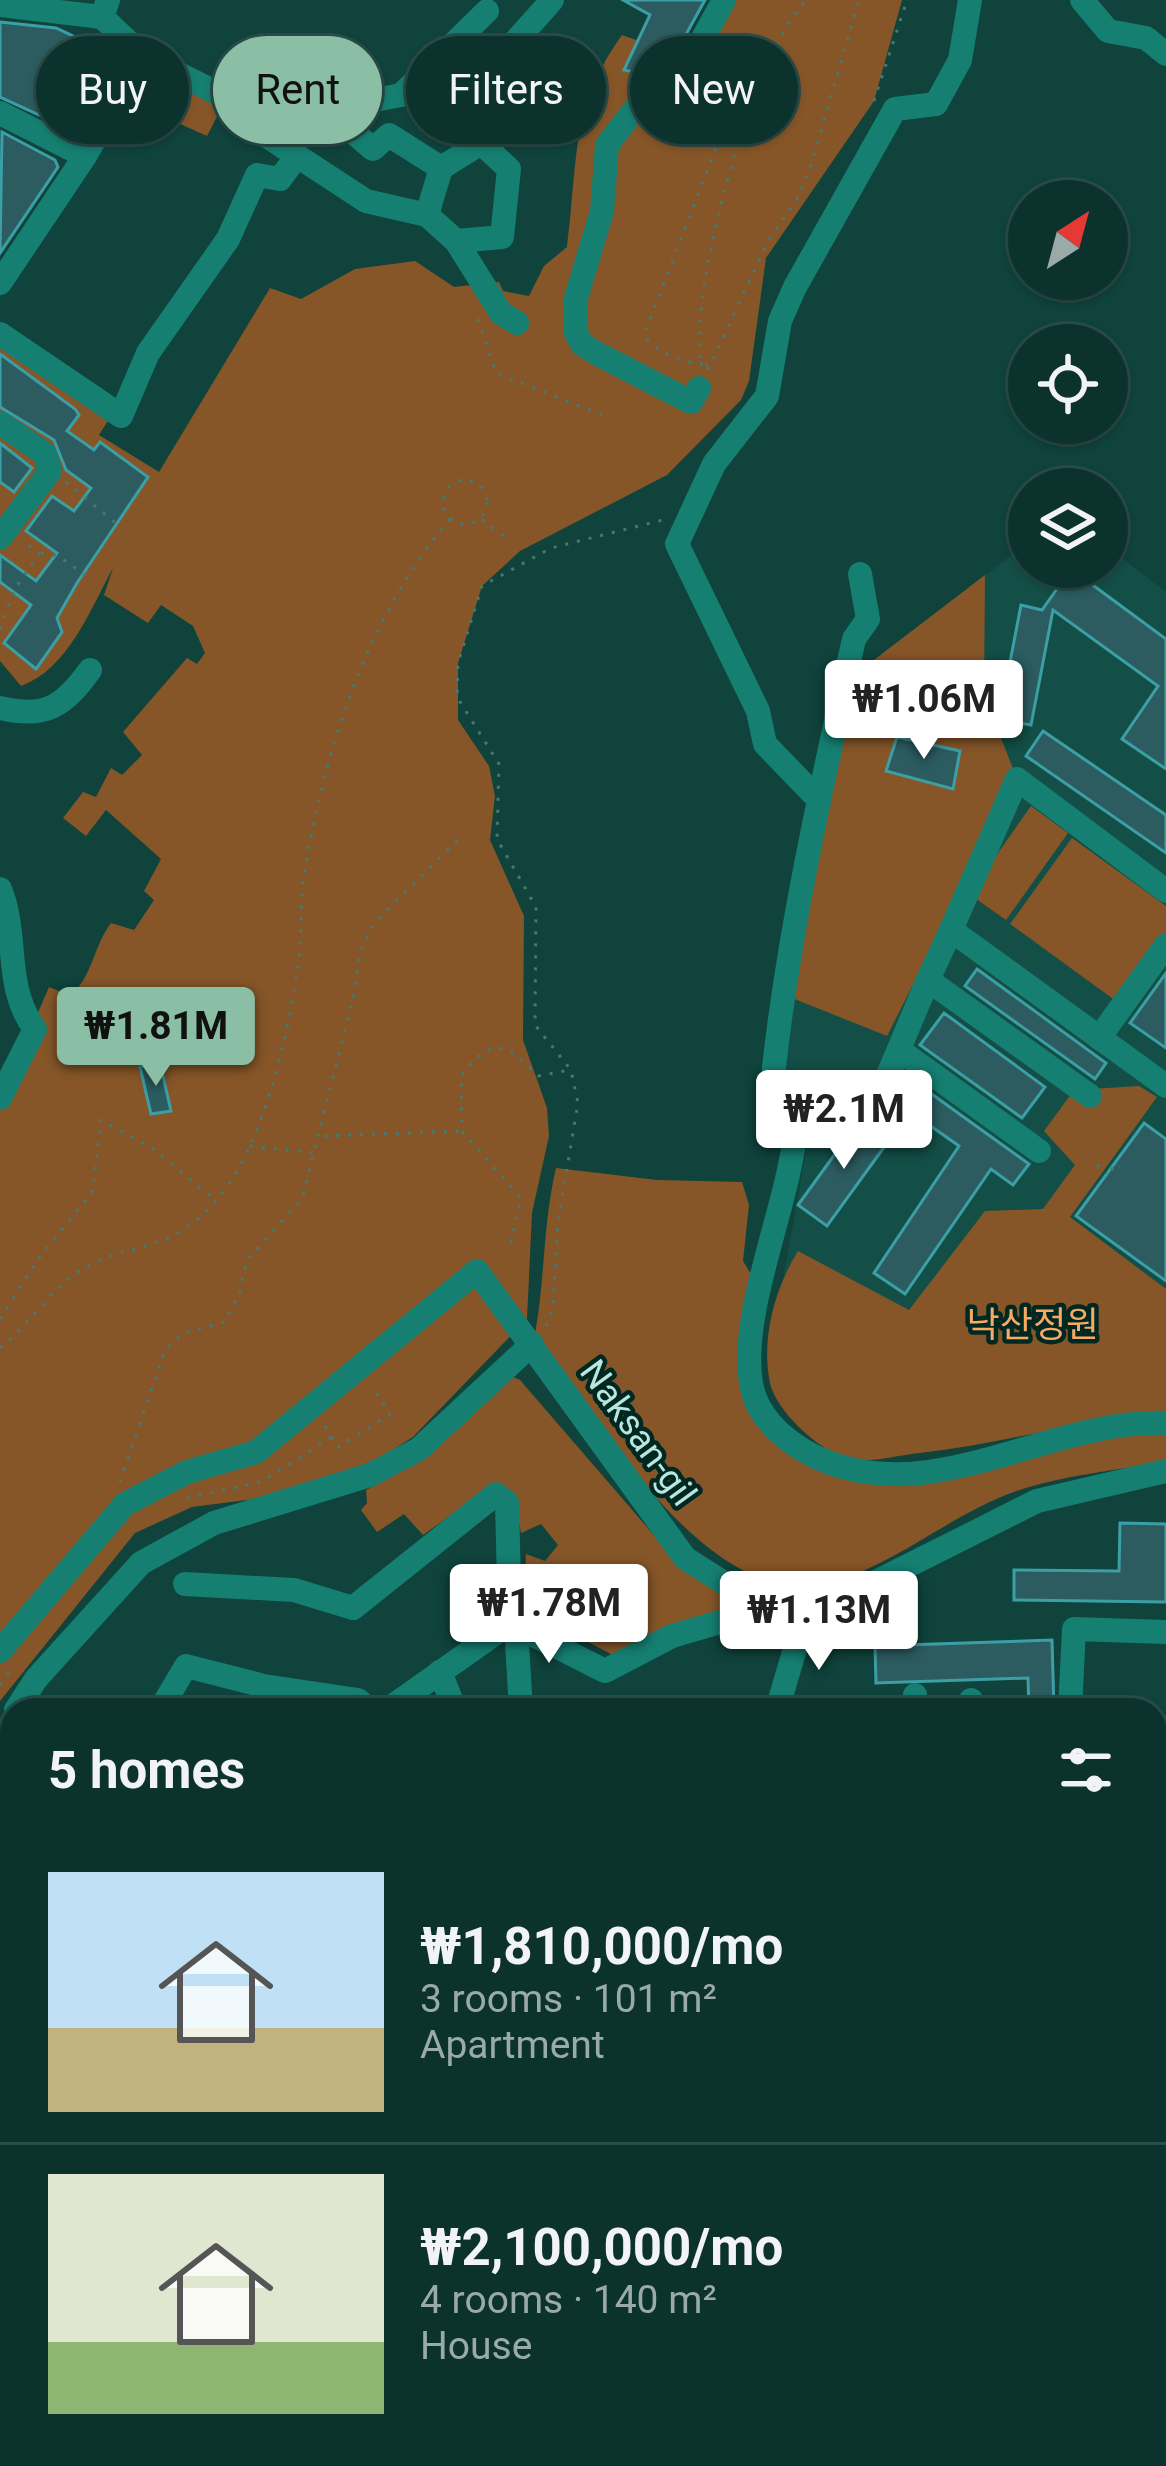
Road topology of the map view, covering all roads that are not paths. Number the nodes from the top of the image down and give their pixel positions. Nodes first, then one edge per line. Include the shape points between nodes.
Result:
1 (552, 0) edge
2 (724, 0) edge
3 (970, 0) edge
4 (1082, 0) edge
5 (0, 5) edge
6 (105, 9) edge
7 (487, 10) dead end
8 (126, 36) edge
9 (524, 36) edge
10 (1166, 54) edge
11 (382, 99) edge
12 (0, 113) edge
13 (382, 142) edge
14 (93, 144) edge
15 (278, 144) edge
16 (479, 144) edge
17 (482, 144) edge
18 (86, 156) junction
19 (297, 156) junction
20 (441, 168) junction
21 (428, 214) junction
22 (456, 241) junction
23 (0, 283) edge
24 (517, 323) dead end
25 (0, 334) edge
26 (701, 376) road end
27 (0, 423) edge
28 (4, 534) edge
29 (860, 574) dead end
30 (90, 670) dead end
31 (0, 708) edge
32 (819, 800) junction
33 (0, 889) edge
34 (1166, 891) edge
35 (951, 929) junction
36 (1166, 945) edge
37 (928, 980) junction
38 (1100, 1038) junction
39 (899, 1050) junction
40 (1166, 1086) edge
41 (1090, 1096) dead end
42 (0, 1098) edge
43 (878, 1099) dead end
44 (1040, 1151) dead end
45 (532, 1344) junction
46 (1166, 1423) edge
47 (1166, 1472) edge
48 (185, 1584) dead end
49 (765, 1609) junction
50 (804, 1618) junction
51 (513, 1625) junction
52 (1166, 1632) edge
53 (0, 1651) edge
54 (440, 1672) junction
55 (24, 1698) edge
56 (167, 1698) edge
57 (344, 1698) edge
58 (404, 1698) edge
59 (450, 1698) edge
60 (520, 1698) edge
61 (781, 1698) edge
62 (1071, 1698) edge

1 - 9 street
2 - 26 street via 674,91 634,109 607,145 602,211 574,317 582,344 691,402
3 - 32 street via 960,60 936,104 895,109 795,286 767,396 714,464 677,544 758,710 765,743
4 - 10 street via 1108,32 1146,38
5 - 6 street
6 - 8 street
7 - 11 street via 401,95
12 - 18 street
13 - 20 street via 389,135
14 - 18 street
15 - 19 street
16 - 20 street
17 - 22 street via 508,169 502,237
18 - 23 street
19 - 21 street via 366,201
19 - 25 street via 280,179 257,175 227,239 148,353 122,416
20 - 21 street
21 - 22 street
22 - 24 street via 501,313
27 - 28 street via 45,454 50,471
29 - 32 street via 868,619 854,639
30 - 31 street via 66,704 46,713
32 - 46 street via 772,1075 797,1120 753,1329 751,1382 759,1406 801,1450 894,1478 1066,1436
33 - 42 street via 20,1009 35,1029
34 - 35 street via 1017,779
35 - 37 street
35 - 38 street
36 - 38 street
37 - 39 street
37 - 41 street
38 - 40 street
39 - 43 street
39 - 44 street
45 - 49 street, Naksan-gil via 685,1558
45 - 53 street, Naksan-gil via 476,1270 256,1451 187,1472 125,1504
45 - 55 street via 419,1448 370,1475 214,1523 141,1563
47 - 50 street via 1037,1502
48 - 51 street via 294,1590 353,1608 496,1494 507,1503 511,1529
49 - 50 street, Naksan-gil
49 - 51 street via 672,1636 605,1671
50 - 61 street
51 - 54 street
51 - 60 street
52 - 62 street via 1074,1629
54 - 58 street
54 - 59 street
56 - 57 street via 186,1666

